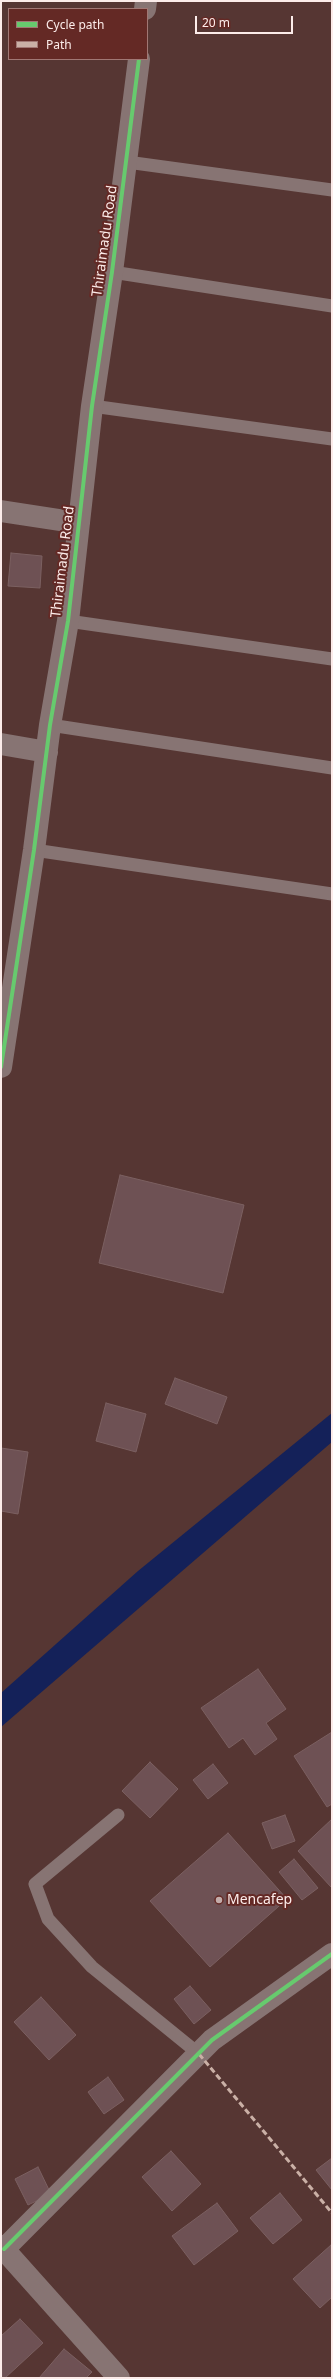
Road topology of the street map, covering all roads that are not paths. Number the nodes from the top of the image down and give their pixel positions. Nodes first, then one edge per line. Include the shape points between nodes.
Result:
1 (139, 60) edge
2 (127, 162) junction
3 (332, 190) edge
4 (112, 272) junction
5 (332, 306) edge
6 (92, 406) junction
7 (332, 439) edge
8 (1, 511) edge
9 (79, 523) junction
10 (68, 621) junction
11 (332, 659) edge
12 (50, 725) junction
13 (1, 744) edge
14 (47, 752) junction
15 (332, 768) edge
16 (34, 850) junction
17 (332, 894) edge
18 (5, 1012) edge
19 (1, 1067) edge
20 (118, 1815) dead end
21 (332, 1954) edge
22 (199, 2054) junction
23 (2, 2248) edge
24 (119, 2378) edge

1 - 2 street, Thiraimadu Road
2 - 3 lane
2 - 4 street, Thiraimadu Road
4 - 5 lane
4 - 6 street, Thiraimadu Road
6 - 7 lane
6 - 9 street, Thiraimadu Road
8 - 9 street
9 - 10 street, Thiraimadu Road
10 - 11 lane
10 - 12 street, Thiraimadu Road
12 - 14 street, Thiraimadu Road
12 - 15 lane
13 - 14 street
14 - 16 street, Thiraimadu Road
16 - 17 lane
16 - 18 street, Thiraimadu Road
18 - 19 street, Thiraimadu Road
20 - 22 lane via 35,1884 48,1920 92,1967
21 - 22 street via 212,2040
22 - 23 street
23 - 24 street

